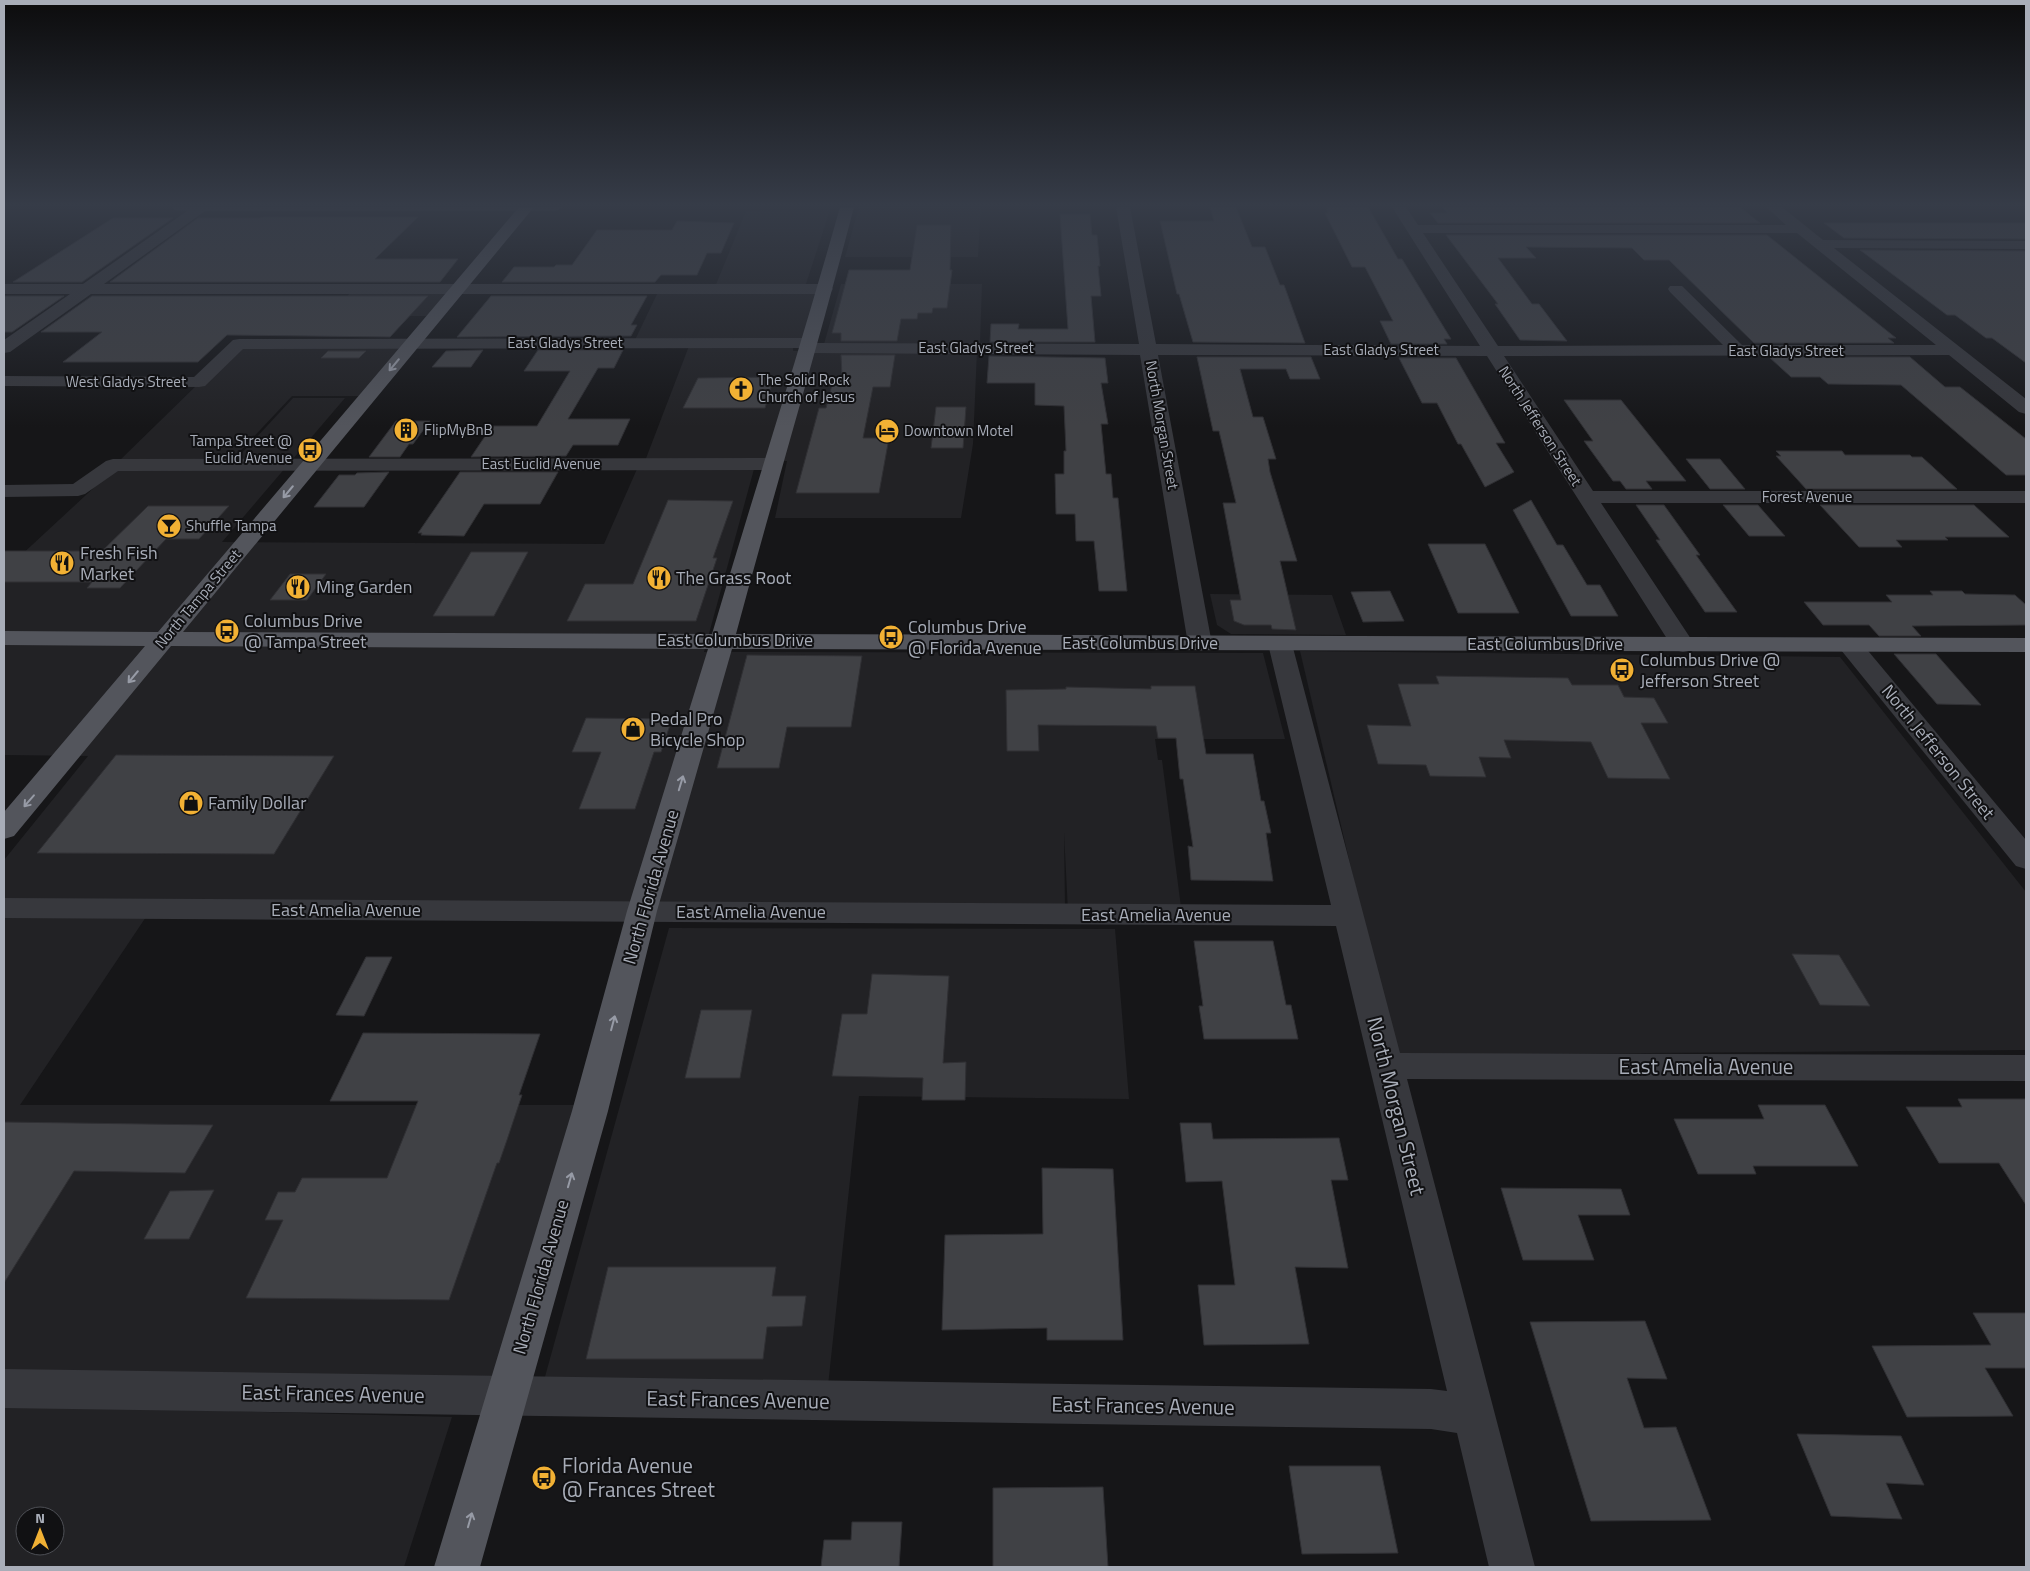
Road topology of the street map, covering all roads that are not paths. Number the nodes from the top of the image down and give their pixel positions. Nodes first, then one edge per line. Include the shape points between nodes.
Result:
1 (99, 280) edge
2 (465, 280) edge
3 (827, 280) edge
4 (1137, 280) edge
5 (1446, 280) edge
6 (1867, 280) edge
7 (4, 289) edge
8 (87, 289) junction
9 (458, 289) junction
10 (825, 289) junction
11 (1676, 289) dead end
12 (412, 343) junction
13 (808, 346) junction
14 (4, 348) edge
15 (1149, 348) junction
16 (1954, 350) junction
17 (1491, 351) junction
18 (1738, 351) junction
19 (4, 381) edge
20 (2026, 408) edge
21 (311, 464) junction
22 (772, 464) junction
23 (4, 491) edge
24 (1587, 497) junction
25 (2026, 497) edge
26 (4, 638) edge
27 (164, 639) junction
28 (722, 640) junction
29 (1200, 644) junction
30 (1280, 644) junction
31 (1683, 644) junction
32 (1850, 645) junction
33 (2026, 645) edge
34 (4, 830) edge
35 (2026, 859) edge
36 (4, 908) edge
37 (642, 911) junction
38 (1349, 916) junction
39 (1387, 1066) junction
40 (2026, 1068) edge
41 (4, 1390) edge
42 (507, 1396) junction
43 (1473, 1414) junction
44 (457, 1567) edge
45 (1512, 1567) edge

1 - 8 street
2 - 9 main road, North Tampa Street
3 - 10 main road, North Florida Avenue
4 - 15 street, North Morgan Street
5 - 17 street, North Jefferson Street
6 - 16 street
7 - 8 street
8 - 9 street
8 - 14 street
9 - 10 street
9 - 12 main road, North Tampa Street
10 - 13 main road, North Florida Avenue
11 - 18 street
12 - 13 street, East Gladys Street
12 - 19 street, West Gladys Street via 239,344 199,382
12 -> 21 main road, North Tampa Street
13 - 15 street, East Gladys Street
13 - 22 main road, North Florida Avenue
15 - 17 street, East Gladys Street
15 - 29 street, North Morgan Street
16 - 18 street, East Gladys Street
16 - 20 street
17 - 18 street, East Gladys Street
17 - 24 street, North Jefferson Street
21 - 22 street, East Euclid Avenue
21 - 23 street, East Euclid Avenue via 113,465 78,490
21 -> 27 main road, North Tampa Street
22 - 28 main road, North Florida Avenue
24 - 25 street, Forest Avenue
24 - 31 street, North Jefferson Street
26 - 27 main road, East Columbus Drive
27 - 28 main road, East Columbus Drive
27 -> 34 main road, North Tampa Street
28 - 29 main road, East Columbus Drive
37 -> 28 main road, North Florida Avenue
29 - 30 main road, East Columbus Drive
30 - 31 main road, East Columbus Drive
30 - 38 street, North Morgan Street
31 - 32 main road, East Columbus Drive
32 - 33 main road, East Columbus Drive
32 - 35 street, North Jefferson Street
36 - 37 street, East Amelia Avenue
37 - 38 street, East Amelia Avenue
42 -> 37 main road, North Florida Avenue via 590,1111
38 - 39 street, North Morgan Street
39 - 40 street, East Amelia Avenue
39 - 43 street, North Morgan Street
41 - 42 street, East Frances Avenue
42 - 43 street, East Frances Avenue via 1431,1410
44 -> 42 main road, North Florida Avenue
43 - 45 street, North Morgan Street

